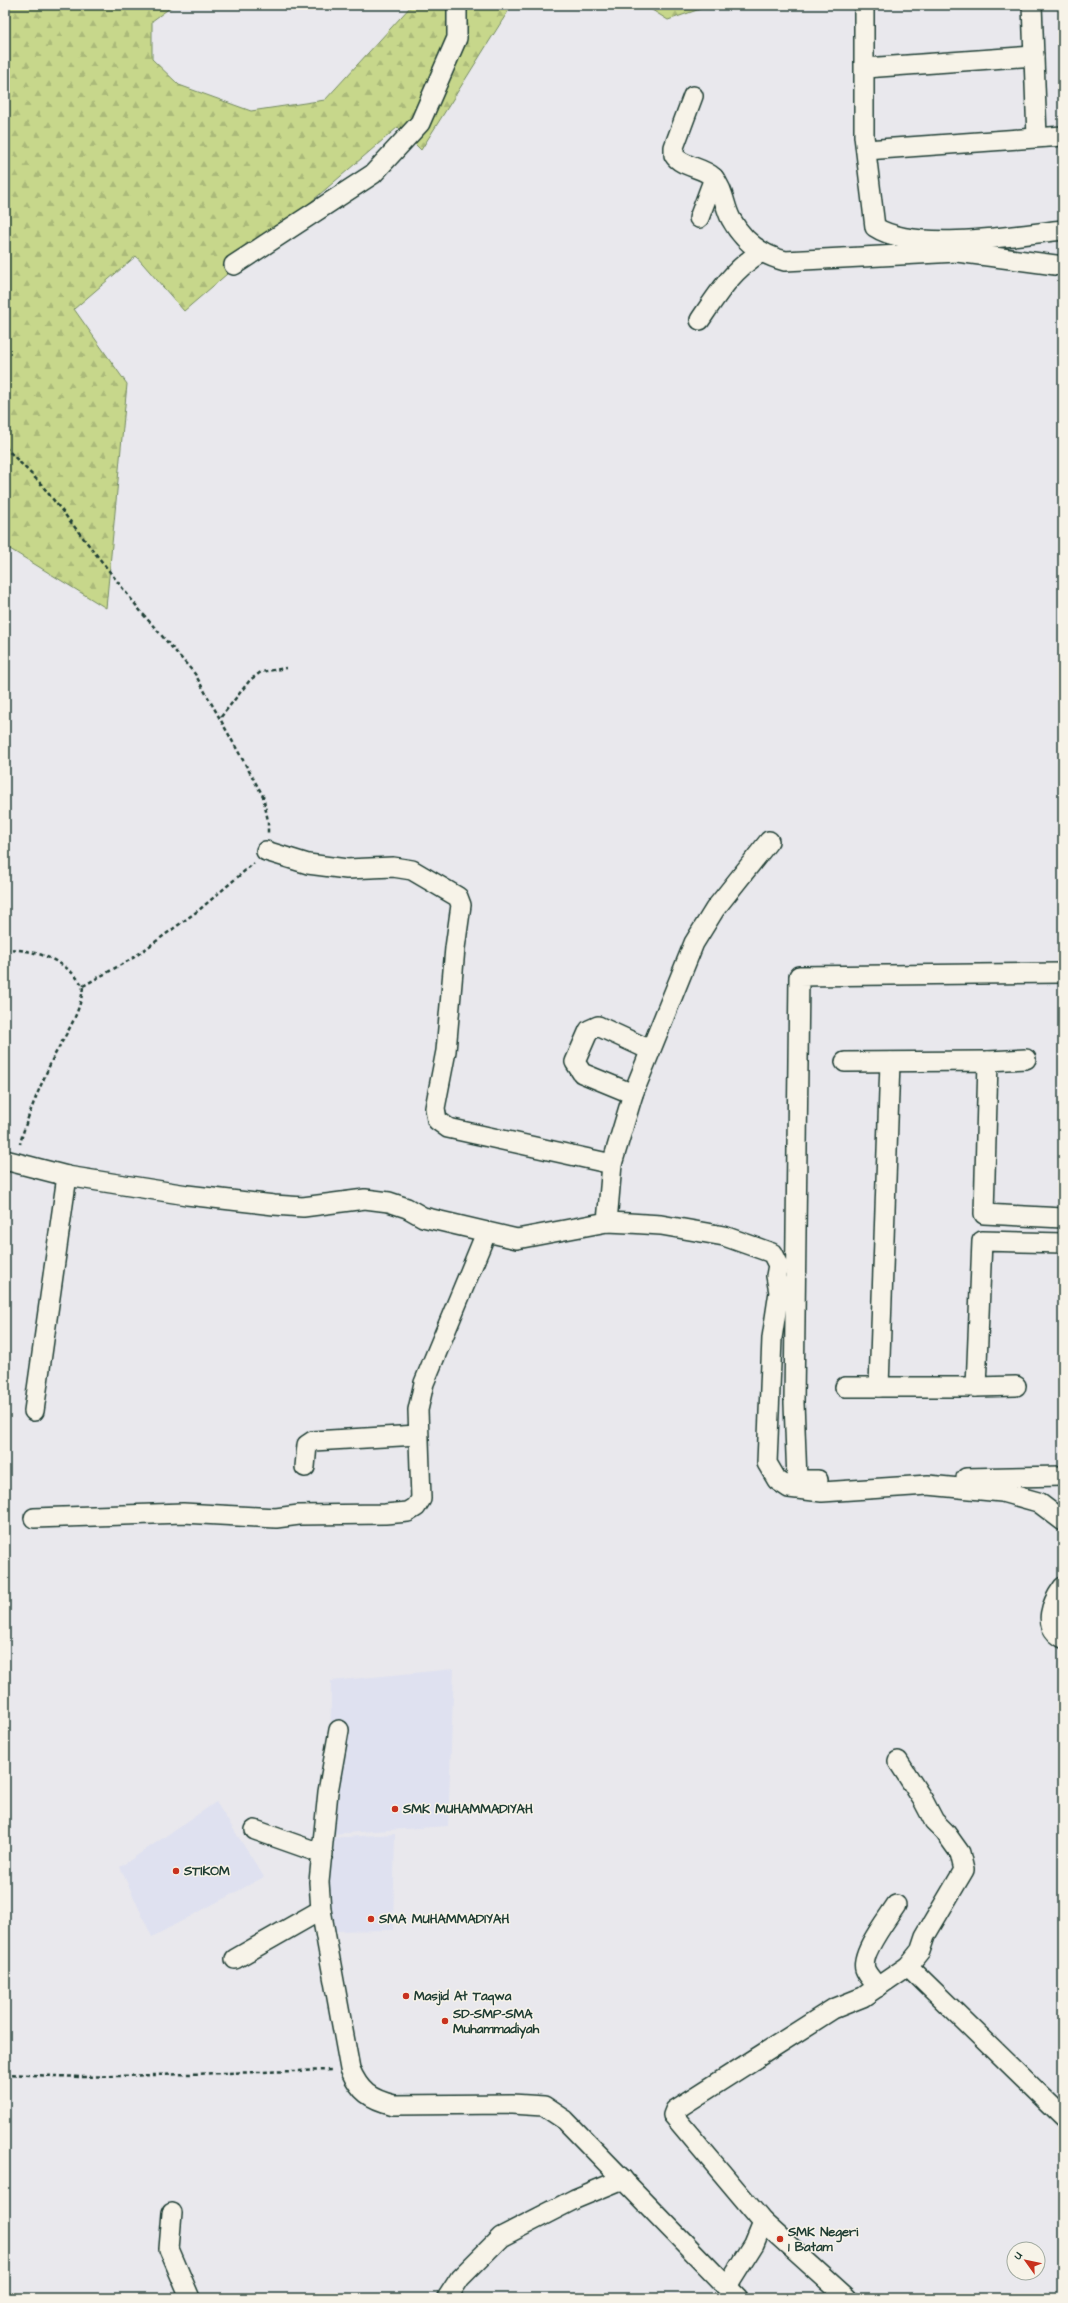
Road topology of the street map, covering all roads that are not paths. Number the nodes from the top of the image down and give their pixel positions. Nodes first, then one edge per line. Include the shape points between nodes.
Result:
1 (456, 5) edge
2 (864, 5) edge
3 (1032, 5) edge
4 (1034, 56) junction
5 (865, 68) junction
6 (693, 96) dead end
7 (1063, 136) edge
8 (1037, 137) junction
9 (866, 150) junction
10 (714, 178) junction
11 (699, 218) dead end
12 (1063, 230) edge
13 (760, 253) junction
14 (234, 265) dead end
15 (1063, 266) edge
16 (700, 320) dead end
17 (769, 841) dead end
18 (266, 851) road end
19 (1063, 973) edge
20 (650, 1050) junction
21 (1026, 1059) dead end
22 (988, 1061) junction
23 (845, 1062) dead end
24 (890, 1062) junction
25 (633, 1094) junction
26 (10, 1162) edge
27 (612, 1164) junction
28 (67, 1176) junction
29 (984, 1214) junction
30 (1062, 1218) edge
31 (607, 1222) junction
32 (486, 1233) junction
33 (982, 1241) junction
34 (1062, 1243) edge
35 (1016, 1386) dead end
36 (845, 1387) dead end
37 (879, 1387) junction
38 (976, 1387) junction
39 (34, 1411) dead end
40 (418, 1435) junction
41 (305, 1467) dead end
42 (1063, 1476) edge
43 (34, 1518) dead end
44 (1063, 1521) edge
45 (1063, 1586) edge
46 (1063, 1638) edge
47 (339, 1730) dead end
48 (898, 1761) dead end
49 (255, 1830) dead end
50 (323, 1854) junction
51 (896, 1905) dead end
52 (321, 1910) junction
53 (235, 1959) dead end
54 (908, 1966) junction
55 (878, 1987) junction
56 (1063, 2117) edge
57 (623, 2179) junction
58 (172, 2213) dead end
59 (763, 2222) junction
60 (733, 2292) edge
61 (190, 2298) edge
62 (446, 2298) edge
63 (847, 2298) edge

1 - 14 street via 457,38 420,123 373,174
2 - 5 street
3 - 4 street
4 - 5 street
4 - 8 street
5 - 9 street
6 - 10 street via 674,147 674,155
7 - 8 street
8 - 9 street
9 - 12 street via 875,227 884,233 901,238 962,241
10 - 11 street
10 - 13 street via 720,187 731,219
13 - 15 street via 785,261 957,252
13 - 16 street via 730,278
17 - 20 street via 701,929
18 - 27 street via 308,864 347,869 393,867 412,870 458,897 461,905 446,1051 435,1108 437,1120 448,1128
19 - 42 street via 799,976 794,1403 797,1480
20 - 25 street
20 - 25 street via 598,1026 589,1030 575,1062 582,1073
21 - 22 street
22 - 24 street
22 - 29 street
23 - 24 street
24 - 37 street
25 - 27 street
26 - 28 street
27 - 31 street
28 - 32 street via 188,1195 274,1205 303,1207 365,1200 389,1202 423,1217
28 - 39 street
29 - 30 street
29 - 33 street
30 - 34 street
31 - 32 street via 517,1239
31 - 44 street via 662,1225 724,1236 772,1253 778,1265 776,1276 779,1292 772,1338 767,1463 774,1476 784,1485 789,1488 822,1492 928,1485 1002,1492 1038,1502
32 - 40 street via 424,1383 418,1410
33 - 34 street
33 - 38 street
35 - 38 street
36 - 37 street
37 - 38 street
40 - 41 street via 313,1441 307,1445
40 - 43 street via 420,1499 416,1507 408,1512 276,1518 184,1513
45 - 46 street via 1051,1606 1050,1617 1052,1628
47 - 50 street via 328,1792
48 - 54 street via 934,1821 960,1853 964,1870 925,1936 920,1951
49 - 50 street
50 - 52 street via 319,1882
51 - 55 street via 865,1959 865,1969
52 - 53 street
52 - 57 street via 350,2069 357,2085 375,2100 394,2105 544,2106 565,2120
54 - 55 street
54 - 56 street
55 - 59 street via 834,2009 675,2110 674,2117
57 - 60 street
57 - 62 street via 575,2199 501,2238 460,2278
58 - 61 street via 169,2249
59 - 60 street
59 - 63 street

